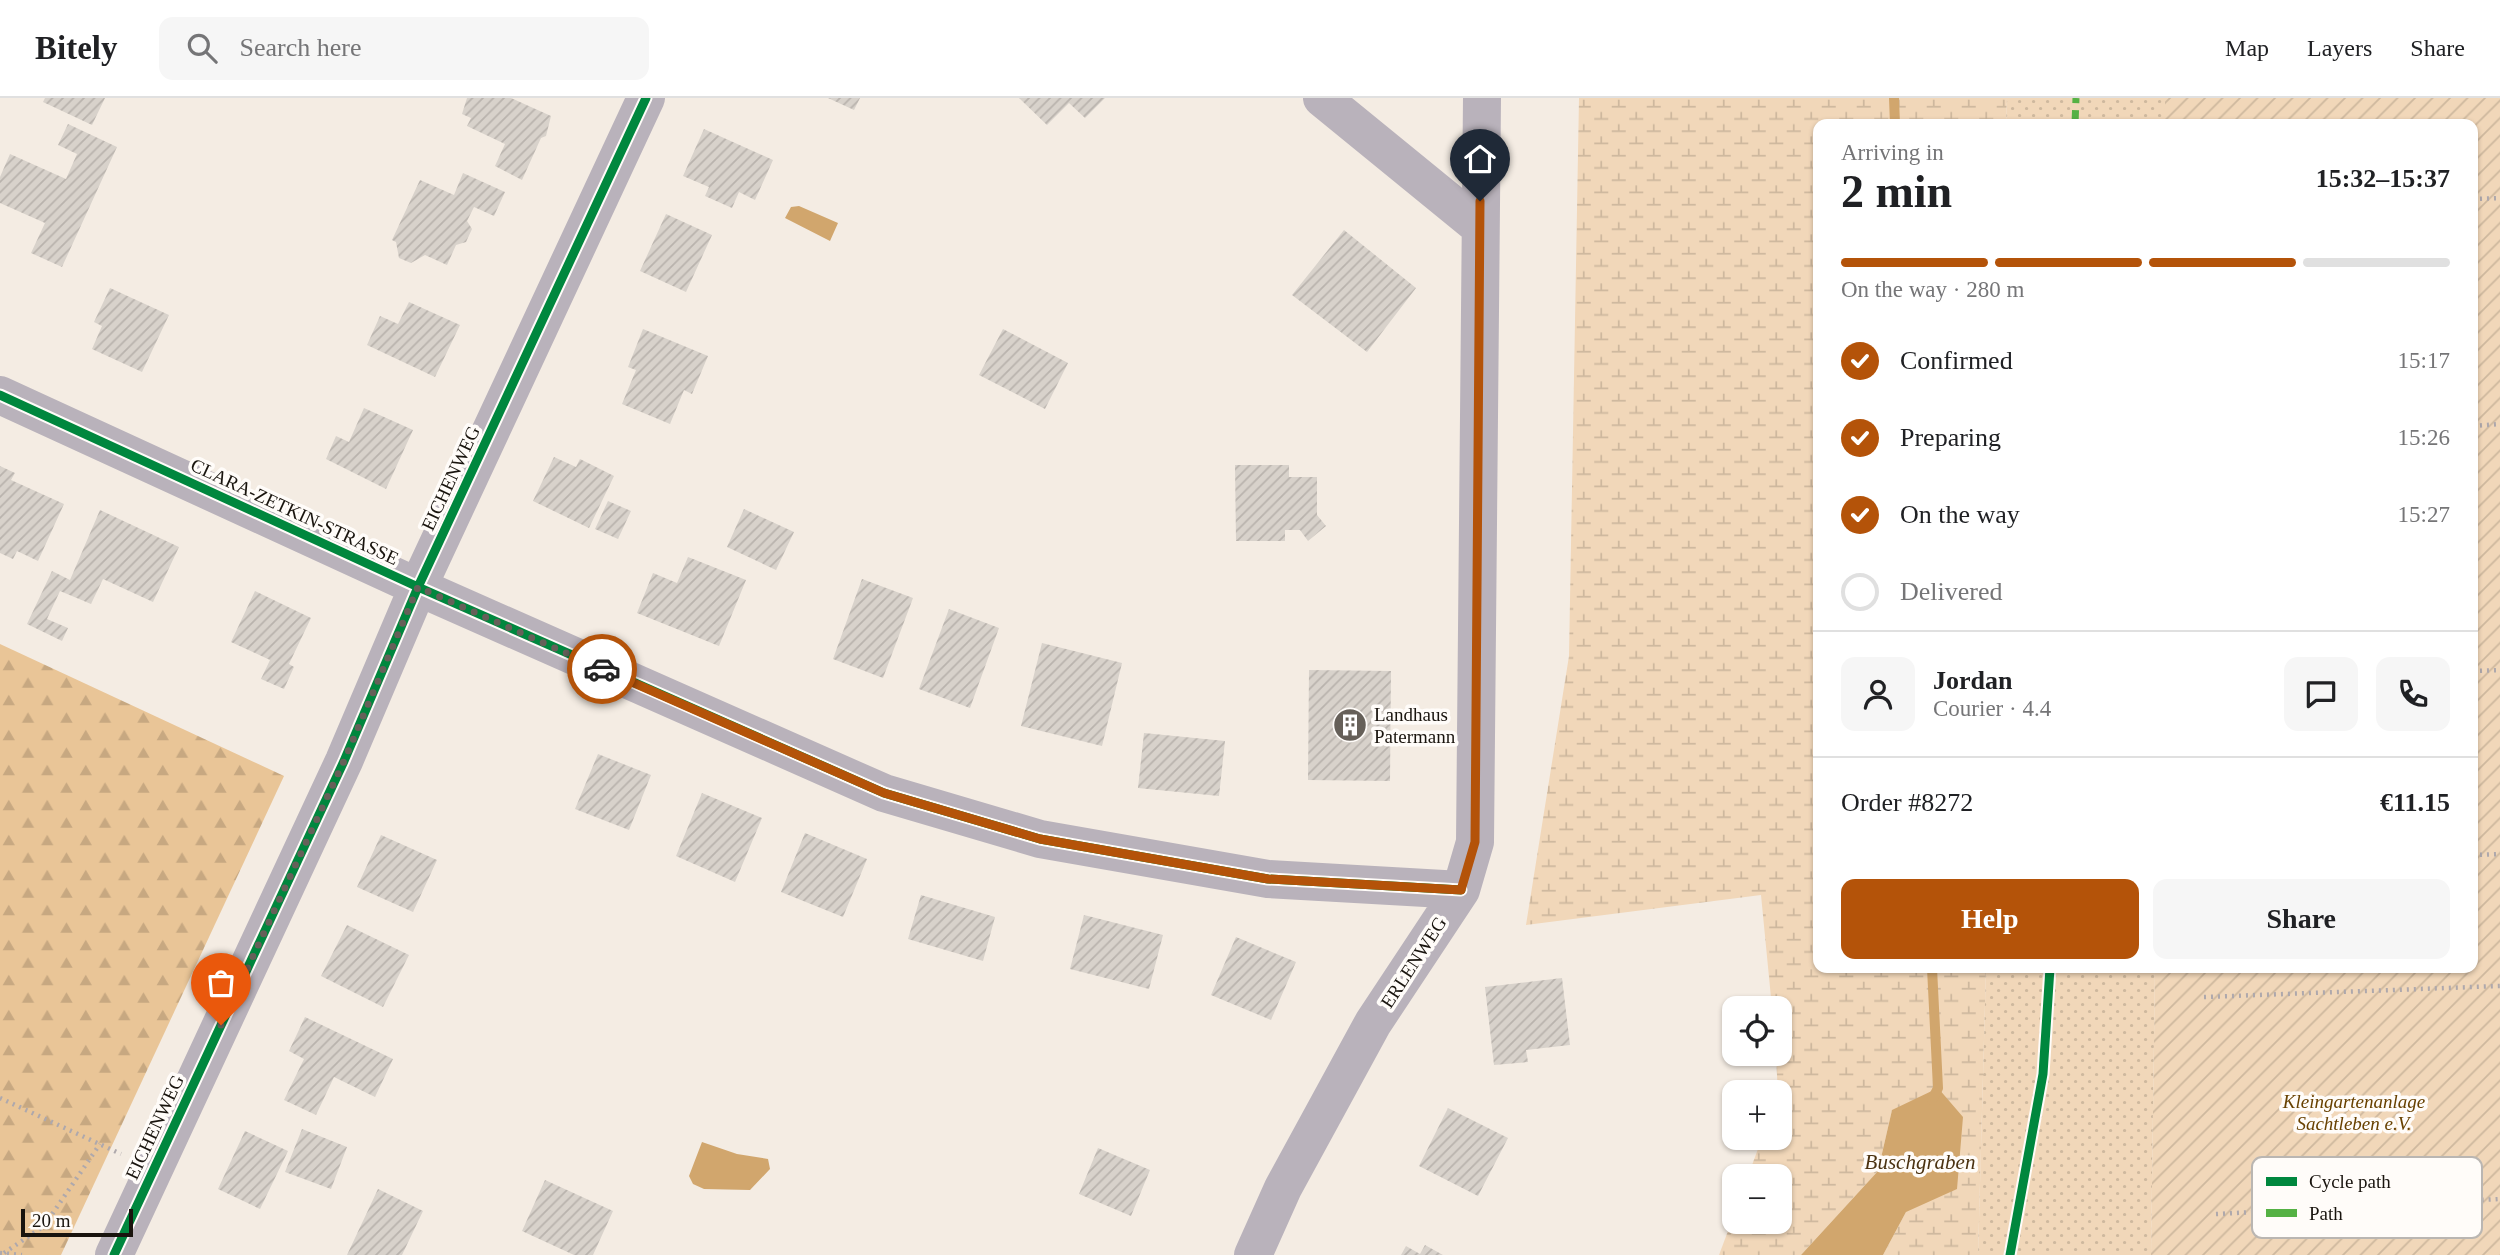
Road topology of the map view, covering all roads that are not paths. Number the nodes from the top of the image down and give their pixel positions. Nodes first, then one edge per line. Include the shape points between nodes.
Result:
1 (646, 98) edge
2 (1322, 98) edge
3 (1482, 98) edge
4 (1480, 227) junction
5 (0, 395) edge
6 (418, 587) junction
7 (1461, 890) junction
8 (115, 1255) edge
9 (1253, 1255) edge

1 - 6 street, EICHENWEG
2 - 4 street
3 - 4 street, ERLENWEG
4 - 7 street, ERLENWEG via 1475,842
5 - 6 street, CLARA-ZETKIN-STRASSE
6 - 7 street, CLARA-ZETKIN-STRASSE via 884,793 1040,839 1268,879
6 - 8 street, EICHENWEG via 344,761
7 - 9 street, ERLENWEG via 1373,1023 1283,1188

